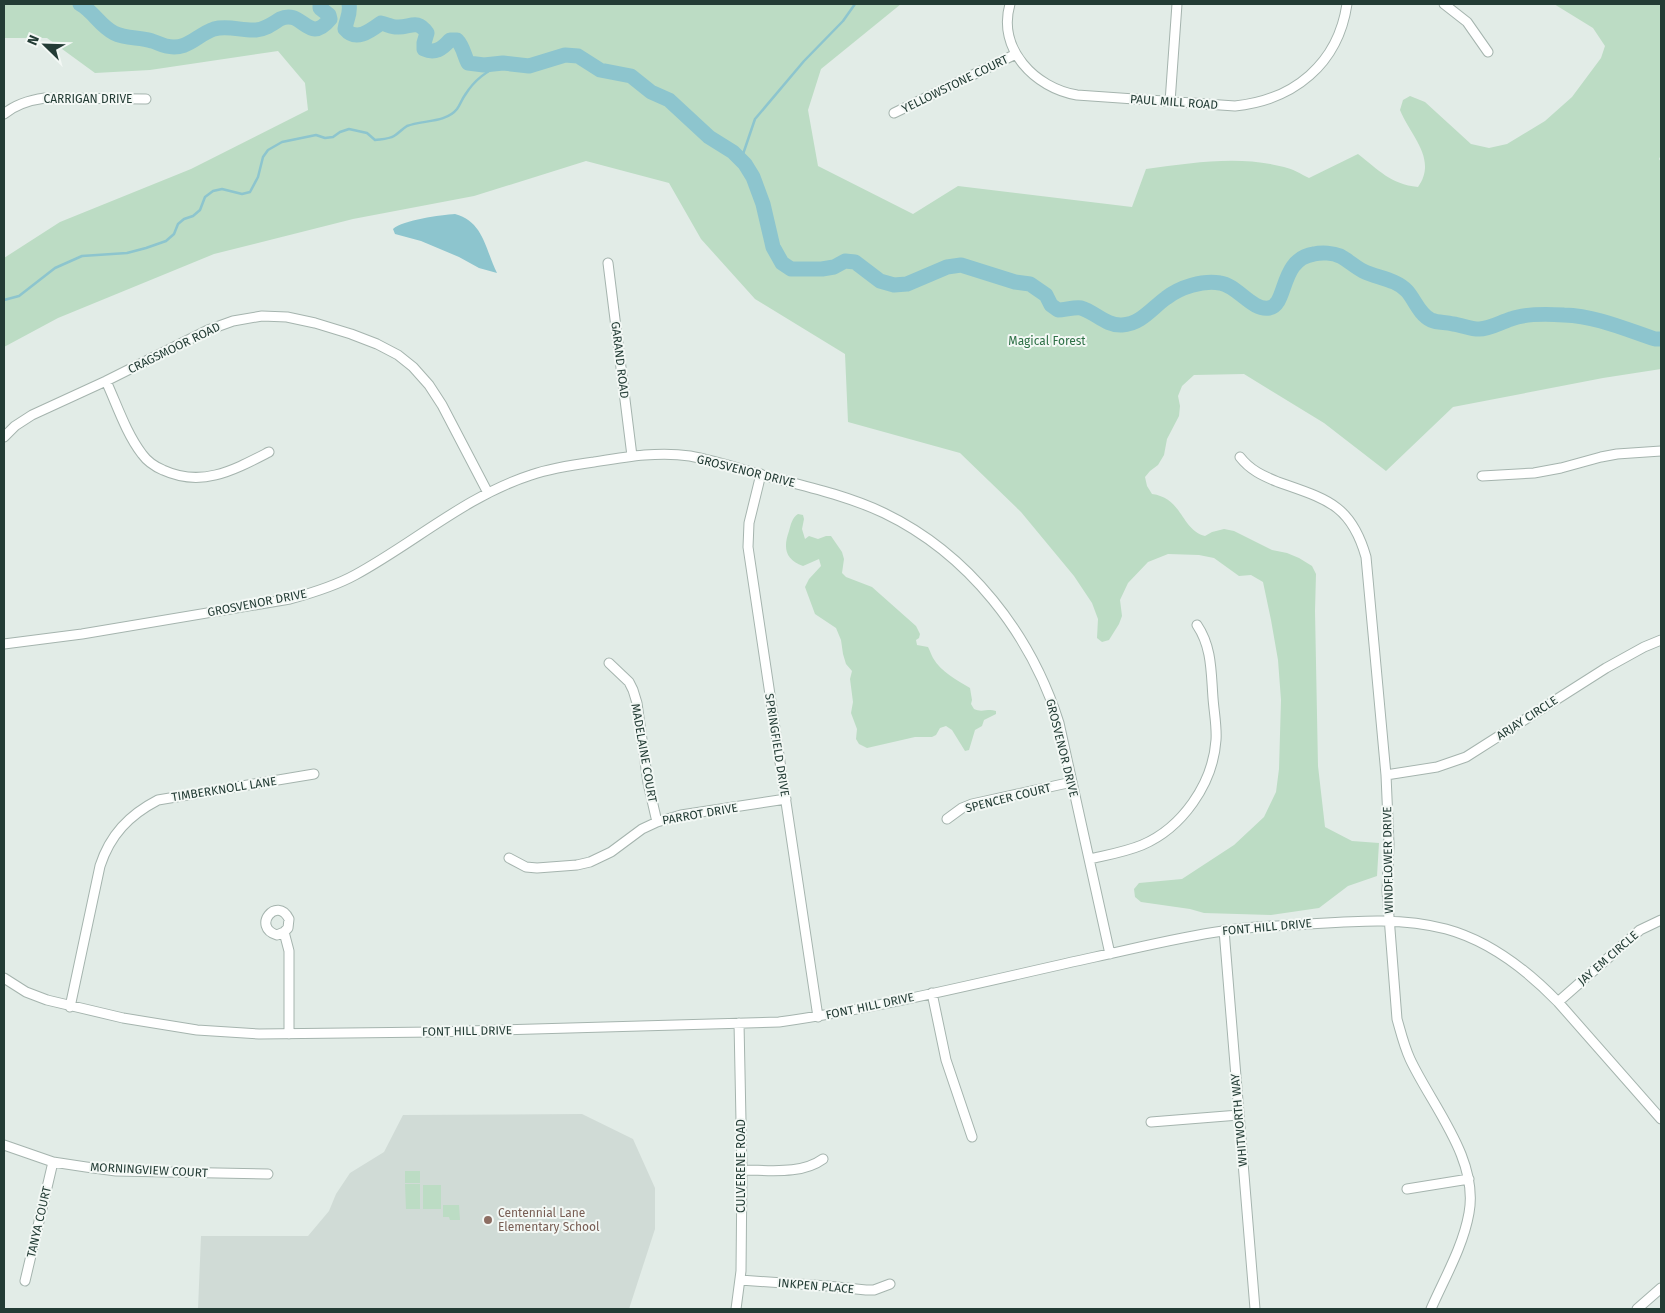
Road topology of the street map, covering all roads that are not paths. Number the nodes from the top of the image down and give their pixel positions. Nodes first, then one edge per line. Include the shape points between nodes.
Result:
1 (1010, 4) edge
2 (1177, 4) edge
3 (1347, 4) edge
4 (1444, 4) edge
5 (1488, 52) dead end
6 (1016, 54) junction
7 (146, 99) dead end
8 (1170, 102) junction
9 (894, 113) dead end
10 (4, 114) edge
11 (608, 263) dead end
12 (106, 382) junction
13 (4, 437) edge
14 (1661, 451) edge
15 (269, 452) dead end
16 (632, 456) junction
17 (1240, 457) dead end
18 (761, 474) junction
19 (1482, 476) dead end
20 (488, 493) junction
21 (1197, 624) dead end
22 (1661, 640) edge
23 (4, 644) edge
24 (609, 663) dead end
25 (314, 774) dead end
26 (1386, 775) junction
27 (1072, 782) junction
28 (786, 799) junction
29 (947, 819) dead end
30 (657, 822) junction
31 (509, 858) dead end
32 (1090, 859) junction
33 (1389, 920) junction
34 (1661, 920) edge
35 (1224, 930) junction
36 (284, 932) dead end
37 (1110, 954) junction
38 (4, 978) edge
39 (932, 993) junction
40 (1558, 1002) junction
41 (70, 1007) junction
42 (818, 1016) junction
43 (739, 1023) junction
44 (289, 1034) junction
45 (1239, 1115) junction
46 (1661, 1119) edge
47 (1151, 1122) dead end
48 (972, 1137) dead end
49 (4, 1145) edge
50 (823, 1158) dead end
51 (53, 1162) junction
52 (742, 1170) junction
53 (268, 1174) dead end
54 (1469, 1179) junction
55 (1407, 1189) dead end
56 (740, 1280) junction
57 (25, 1281) dead end
58 (890, 1284) dead end
59 (1661, 1288) edge
60 (736, 1309) edge
61 (1255, 1309) edge
62 (1431, 1309) edge
63 (1637, 1309) edge

1 - 6 street, PAUL MILL ROAD via 1008,31
2 - 8 street
3 - 8 street, PAUL MILL ROAD via 1336,42 1326,57 1313,73 1285,93 1269,100 1235,106
4 - 5 street via 1467,22
6 - 8 street, PAUL MILL ROAD via 1030,74 1065,93
6 - 9 street, YELLOWSTONE COURT
7 - 10 street, CARRIGAN DRIVE via 33,99
11 - 16 street, GARAND ROAD
12 - 13 street, CRAGSMOOR ROAD via 32,415
12 - 15 street via 143,456 174,475 206,478 230,471
12 - 20 street, CRAGSMOOR ROAD via 208,330 233,321 262,316 315,323 377,344 412,366 442,405
14 - 19 street via 1601,457 1534,473
16 - 18 street, GROSVENOR DRIVE via 688,456
16 - 20 street, GROSVENOR DRIVE via 555,468
17 - 26 street, WINDFLOWER DRIVE via 1265,477 1336,506 1356,529 1366,557
18 - 27 street, GROSVENOR DRIVE via 853,500 884,513 926,538 966,571 1007,618 1039,671 1059,723
18 - 28 street, SPRINGFIELD DRIVE via 751,514 748,548
20 - 23 street, GROSVENOR DRIVE via 355,576 299,597
21 - 32 street via 1210,655 1215,721 1216,741 1205,780 1197,797 1169,828 1135,847
22 - 26 street, ARJAY CIRCLE via 1614,663 1466,756 1437,767
24 - 30 street, MADELAINE COURT via 628,682 637,703
25 - 41 street, TIMBERKNOLL LANE via 158,800 123,824 105,851 100,866
26 - 33 street, WINDFLOWER DRIVE
27 - 29 street, SPENCER COURT via 972,804
27 - 32 street, GROSVENOR DRIVE
28 - 30 street, PARROT DRIVE via 682,815
28 - 42 street, SPRINGFIELD DRIVE
30 - 31 street, PARROT DRIVE via 590,862 537,868 517,864
32 - 37 street, GROSVENOR DRIVE
33 - 35 street, FONT HILL DRIVE
33 - 40 street, FONT HILL DRIVE via 1448,929 1486,945 1522,969
33 - 54 street, WINDFLOWER DRIVE via 1396,1012 1402,1038 1458,1148
34 - 40 street, JAY EM CIRCLE via 1640,930
35 - 37 street, FONT HILL DRIVE
35 - 45 street, WHITWORTH WAY
36 - 44 street via 289,951
37 - 39 street, FONT HILL DRIVE
38 - 41 street, FONT HILL DRIVE via 26,992
39 - 42 street, FONT HILL DRIVE
39 - 48 street via 946,1060
40 - 46 street, FONT HILL DRIVE
41 - 44 street, FONT HILL DRIVE via 197,1030
42 - 43 street, FONT HILL DRIVE via 779,1022
43 - 44 street, FONT HILL DRIVE
43 - 52 street, CULVERENE ROAD
45 - 47 street
45 - 61 street, WHITWORTH WAY
49 - 51 street, MORNINGVIEW COURT
50 - 52 street via 797,1170
51 - 53 street, MORNINGVIEW COURT via 116,1171
51 - 57 street, TANYA COURT
52 - 56 street, CULVERENE ROAD
54 - 55 street
54 - 62 street, WINDFLOWER DRIVE via 1466,1228
56 - 58 street, INKPEN PLACE via 866,1290
56 - 60 street, CULVERENE ROAD
59 - 63 street

